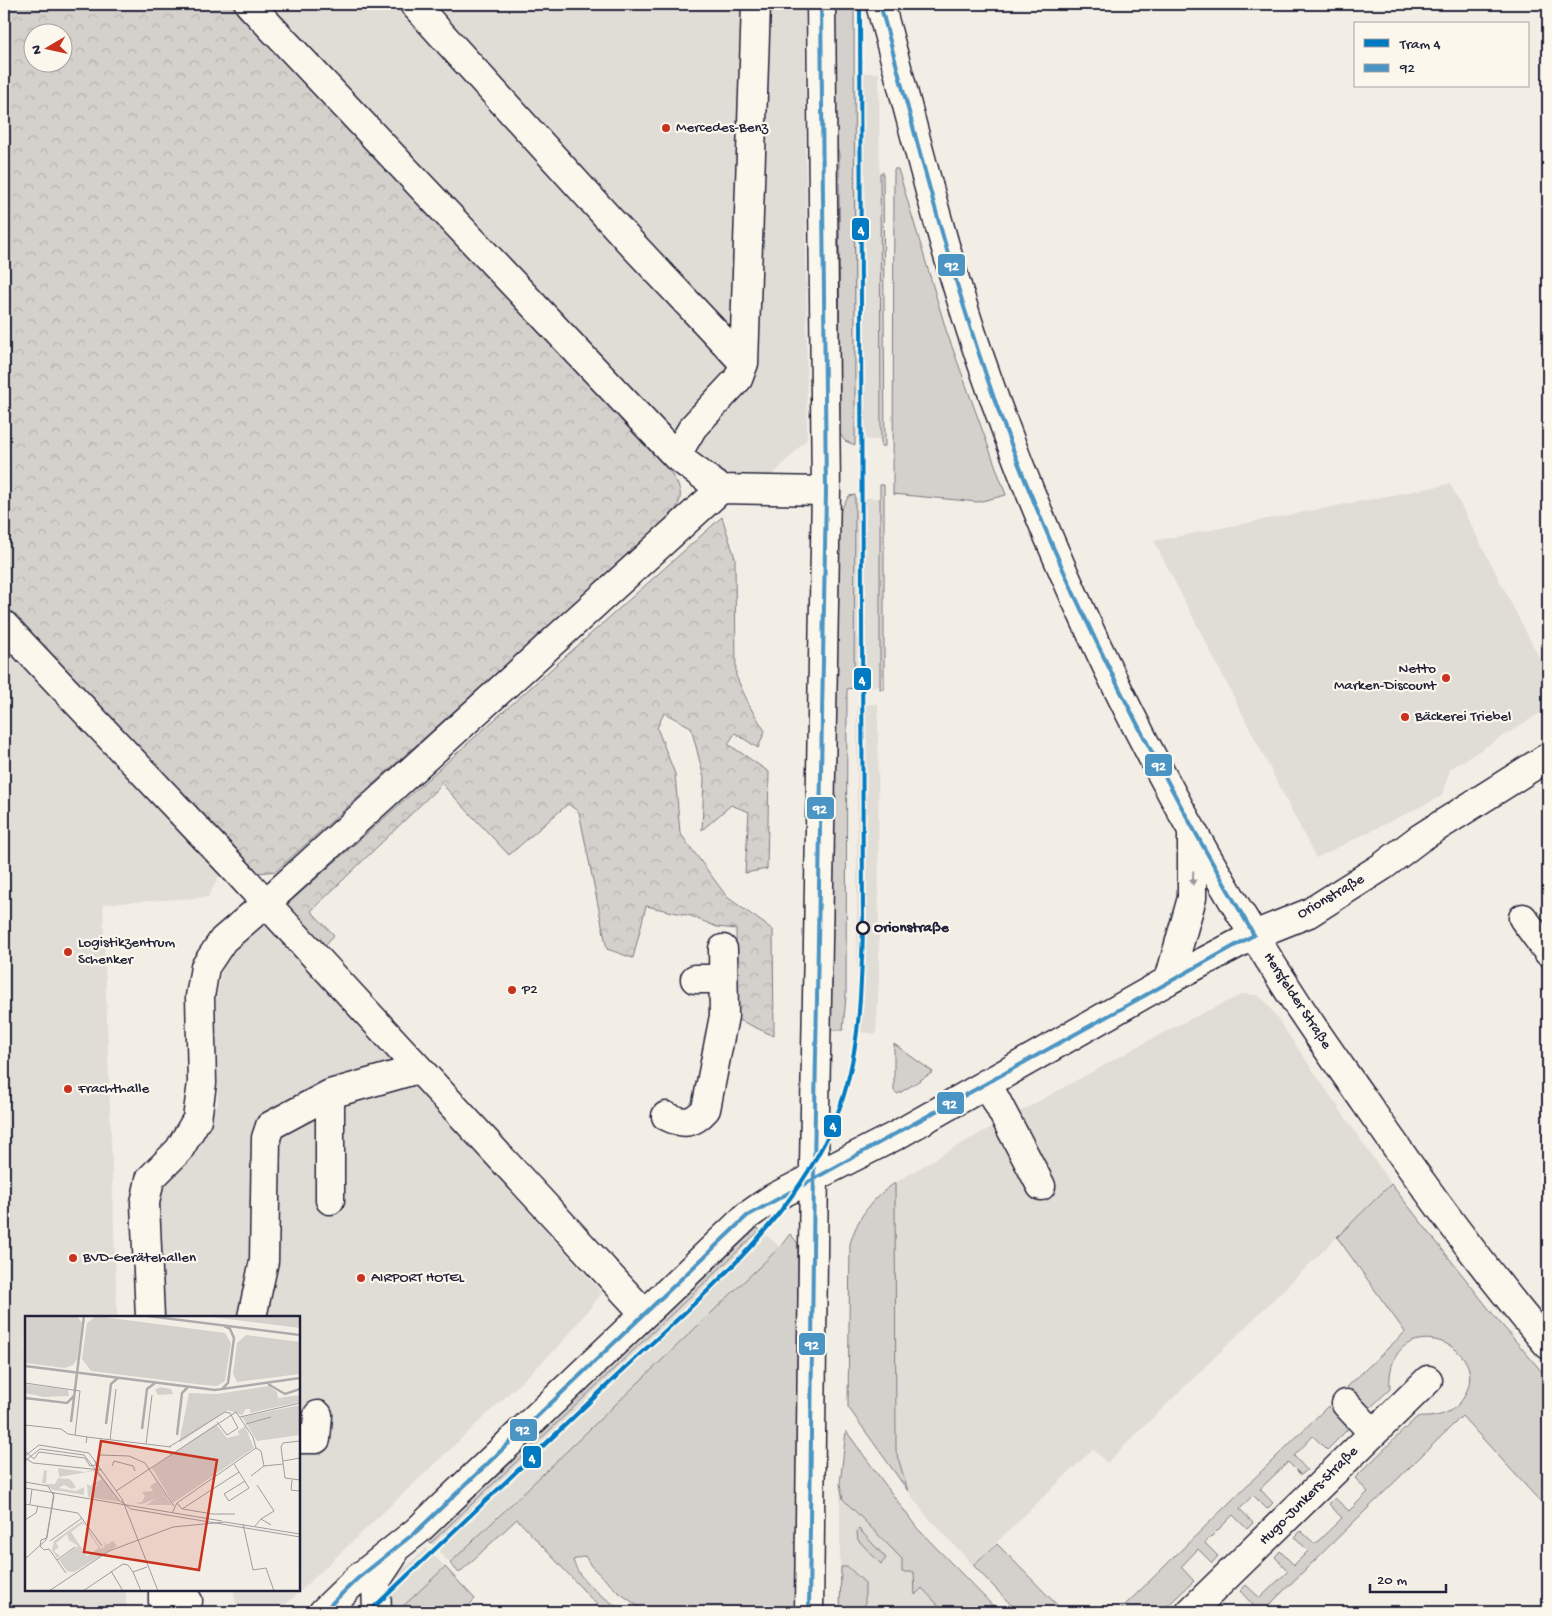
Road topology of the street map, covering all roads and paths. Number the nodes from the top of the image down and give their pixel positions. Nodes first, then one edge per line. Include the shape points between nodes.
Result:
1 (250, 4) edge
2 (414, 4) edge
3 (756, 4) edge
4 (821, 4) edge
5 (880, 4) edge
6 (744, 363) junction
7 (676, 456) junction
8 (721, 490) junction
9 (826, 491) junction
10 (4, 625) edge
11 (1548, 757) edge
12 (1192, 829) junction
13 (266, 904) junction
14 (1523, 918) dead end
15 (1254, 935) junction
16 (723, 949) dead end
17 (1548, 952) edge
18 (694, 979) dead end
19 (723, 979) junction
20 (1168, 980) junction
21 (418, 1069) junction
22 (987, 1083) junction
23 (330, 1094) junction
24 (666, 1116) dead end
25 (814, 1178) junction
26 (1041, 1186) dead end
27 (330, 1200) dead end
28 (644, 1312) junction
29 (150, 1316) edge
30 (252, 1316) edge
31 (1548, 1345) edge
32 (1428, 1380) dead end
33 (1346, 1404) dead end
34 (318, 1415) dead end
35 (1373, 1433) junction
36 (300, 1439) edge
37 (400, 1546) junction
38 (376, 1581) junction
39 (163, 1591) edge
40 (188, 1601) dead end
41 (323, 1612) edge
42 (364, 1612) edge
43 (377, 1612) edge
44 (809, 1612) edge
45 (1190, 1612) edge

1 - 7 street
2 - 6 street
3 - 6 street
4 - 9 street
5 - 12 street, Hersfelder Straße via 960,295 1016,455 1088,629
6 - 7 street via 738,379 693,427
7 - 8 street
8 - 9 street
8 - 13 street
9 - 25 street
10 - 13 street
11 - 15 street, Orionstraße via 1309,913
12 - 15 street, Hersfelder Straße
12 -> 20 street via 1192,898
13 - 21 street
13 - 29 street via 223,940 205,967 200,997 202,1083 196,1119 179,1150 150,1179 145,1202
14 - 17 street
15 - 20 street, Orionstraße
15 - 31 street, Hersfelder Straße via 1296,1002 1486,1272
16 - 19 street
18 - 19 street
19 - 24 street via 724,1016 706,1109 689,1122
20 - 22 street, Orionstraße
21 - 23 street
21 - 28 street
22 - 25 street, Orionstraße
22 - 26 street
23 - 27 street
23 - 30 street via 270,1126 266,1138 264,1260
25 - 28 street, Orionstraße via 773,1198 747,1216
25 - 44 street
28 - 37 street, Orionstraße
32 - 35 street, Hugo-Junkers-Straße
33 - 35 street
34 - 36 street via 316,1439
35 - 45 street, Hugo-Junkers-Straße
37 - 38 street
37 - 41 street via 357,1579
38 - 42 street via 368,1593
38 - 43 street
39 - 40 street via 163,1602

